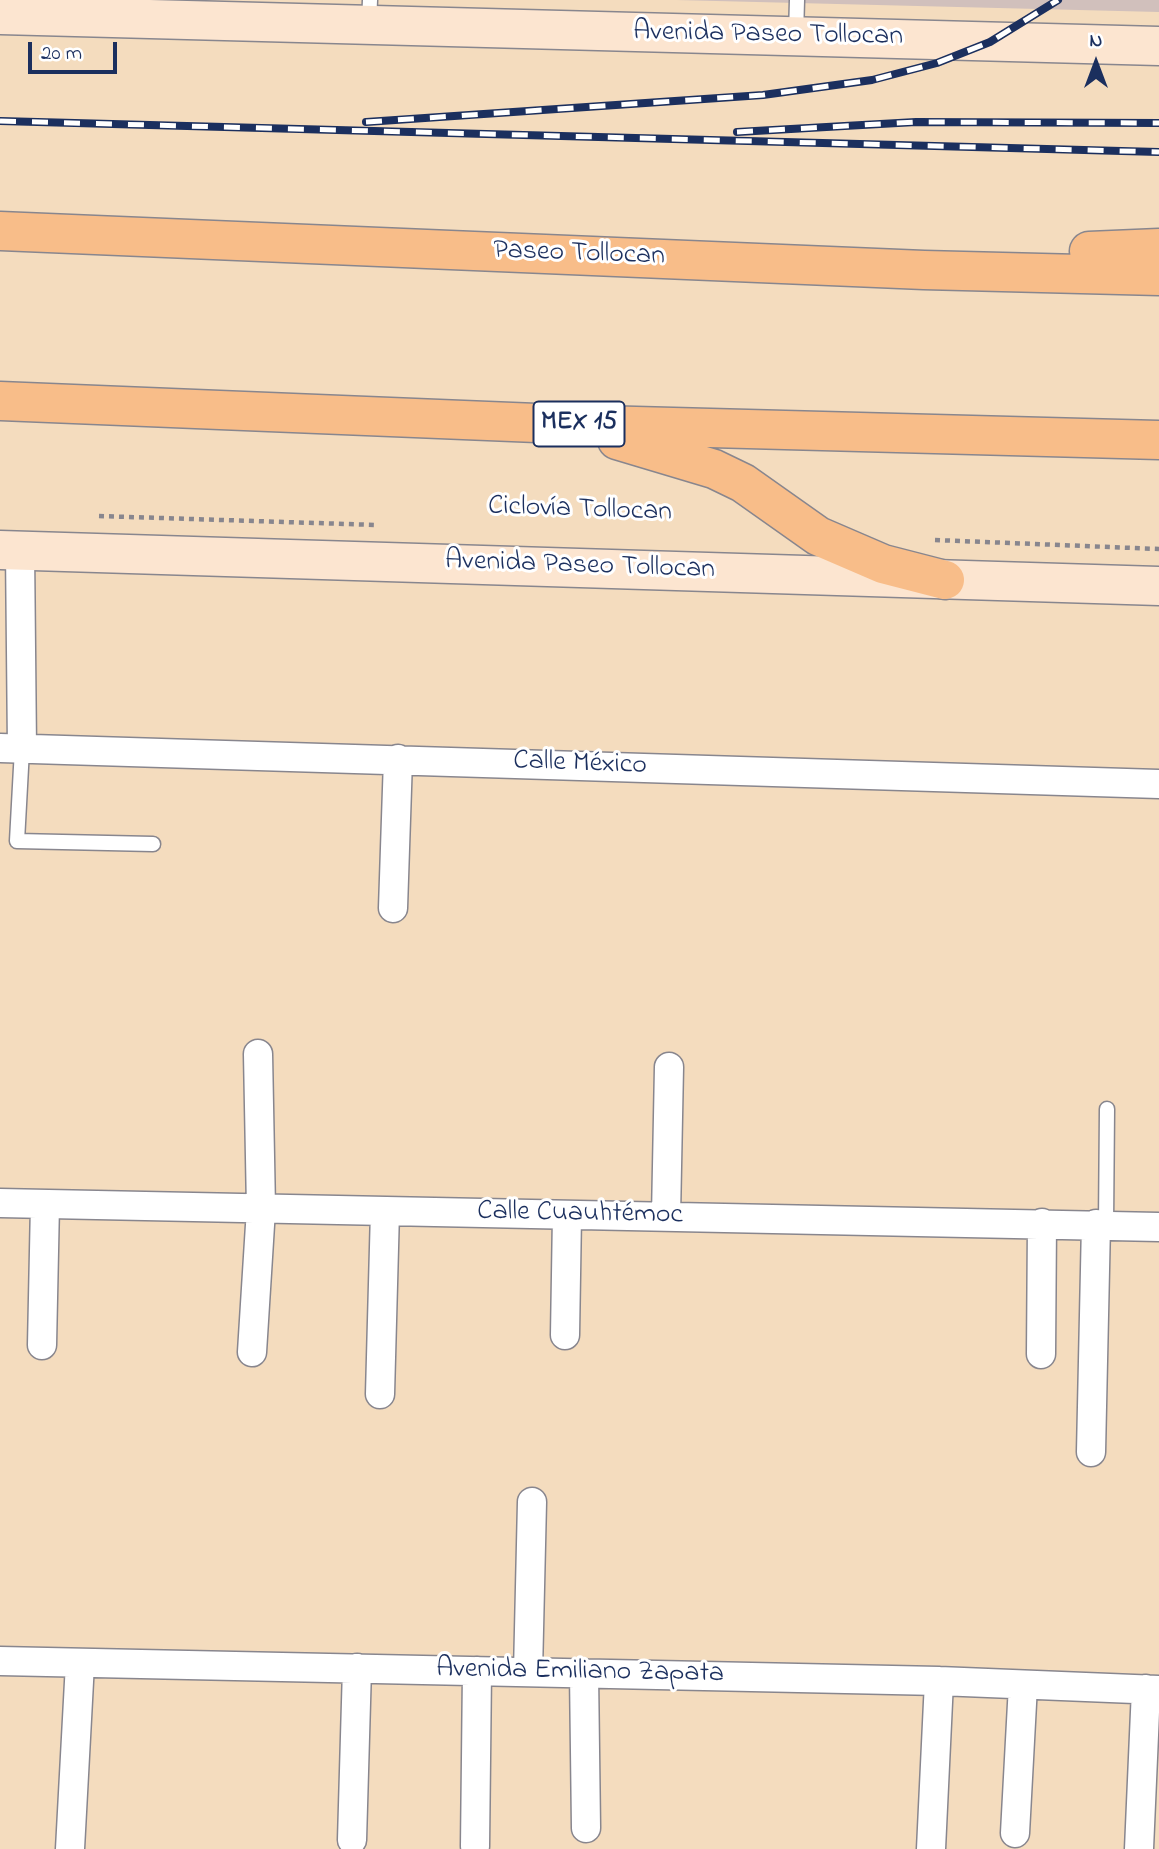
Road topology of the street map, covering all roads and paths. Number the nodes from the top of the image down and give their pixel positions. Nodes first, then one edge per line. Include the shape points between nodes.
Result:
1 (369, 13) edge
2 (0, 15) edge
3 (796, 18) edge
4 (1159, 46) edge
5 (0, 231) edge
6 (1159, 248) edge
7 (924, 270) junction
8 (1159, 276) edge
9 (0, 401) edge
10 (561, 424) junction
11 (1159, 440) edge
12 (96, 516) dead end
13 (384, 525) dead end
14 (927, 540) dead end
15 (1159, 549) edge
16 (10, 550) edge
17 (946, 580) junction
18 (1159, 586) edge
19 (11, 748) edge
20 (398, 760) junction
21 (1159, 784) edge
22 (153, 844) dead end
23 (393, 908) dead end
24 (258, 1054) dead end
25 (669, 1067) dead end
26 (1107, 1109) dead end
27 (0, 1203) edge
28 (45, 1204) junction
29 (261, 1209) junction
30 (385, 1210) junction
31 (567, 1215) junction
32 (666, 1216) junction
33 (1042, 1223) junction
34 (1101, 1224) junction
35 (1159, 1227) edge
36 (565, 1335) dead end
37 (42, 1345) dead end
38 (252, 1352) dead end
39 (1041, 1354) dead end
40 (380, 1394) dead end
41 (1091, 1452) dead end
42 (532, 1502) dead end
43 (0, 1661) edge
44 (80, 1662) junction
45 (357, 1668) junction
46 (477, 1671) junction
47 (528, 1672) junction
48 (584, 1673) junction
49 (939, 1681) junction
50 (1023, 1685) junction
51 (1152, 1690) edge
52 (586, 1828) dead end
53 (1015, 1833) dead end
54 (352, 1840) dead end
55 (475, 1846) dead end
56 (70, 1849) edge
57 (932, 1849) edge
58 (1139, 1849) edge

1 - 2 main road, Avenida Paseo Tollocan
1 - 3 main road, Avenida Paseo Tollocan
3 - 4 main road, Avenida Paseo Tollocan
5 - 7 highway, Paseo Tollocan
6 - 7 highway via 1096,250
7 - 8 highway, Paseo Tollocan
9 - 10 highway, MEX 15
10 - 11 highway, MEX 15
10 - 17 highway via 714,469 743,483 818,536 883,564
12 - 13 path
14 - 15 path
16 - 17 main road, Avenida Paseo Tollocan
16 - 19 street
17 - 18 main road, Avenida Paseo Tollocan
19 - 20 street, Calle México
19 - 22 lane via 17,841
20 - 21 street, Calle México
20 - 23 street
24 - 29 street
25 - 32 street
26 - 34 lane
27 - 28 street, Calle Cuauhtémoc
28 - 29 street, Calle Cuauhtémoc
28 - 37 street
29 - 30 street, Calle Cuauhtémoc
29 - 38 street
30 - 31 street, Calle Cuauhtémoc
30 - 40 street
31 - 32 street, Calle Cuauhtémoc
31 - 36 street
32 - 33 street, Calle Cuauhtémoc
33 - 34 street, Calle Cuauhtémoc
33 - 39 street
34 - 35 street, Calle Cuauhtémoc
34 - 41 street
42 - 47 street
43 - 44 street, Avenida Emiliano Zapata
44 - 45 street, Avenida Emiliano Zapata
44 - 56 street
45 - 46 street, Avenida Emiliano Zapata
45 - 54 street
46 - 47 street, Avenida Emiliano Zapata
46 - 55 street
47 - 48 street, Avenida Emiliano Zapata
48 - 49 street, Avenida Emiliano Zapata
48 - 52 street
49 - 50 street, Avenida Emiliano Zapata
49 - 57 street
50 - 51 street, Avenida Emiliano Zapata
50 - 53 street
51 - 58 street

